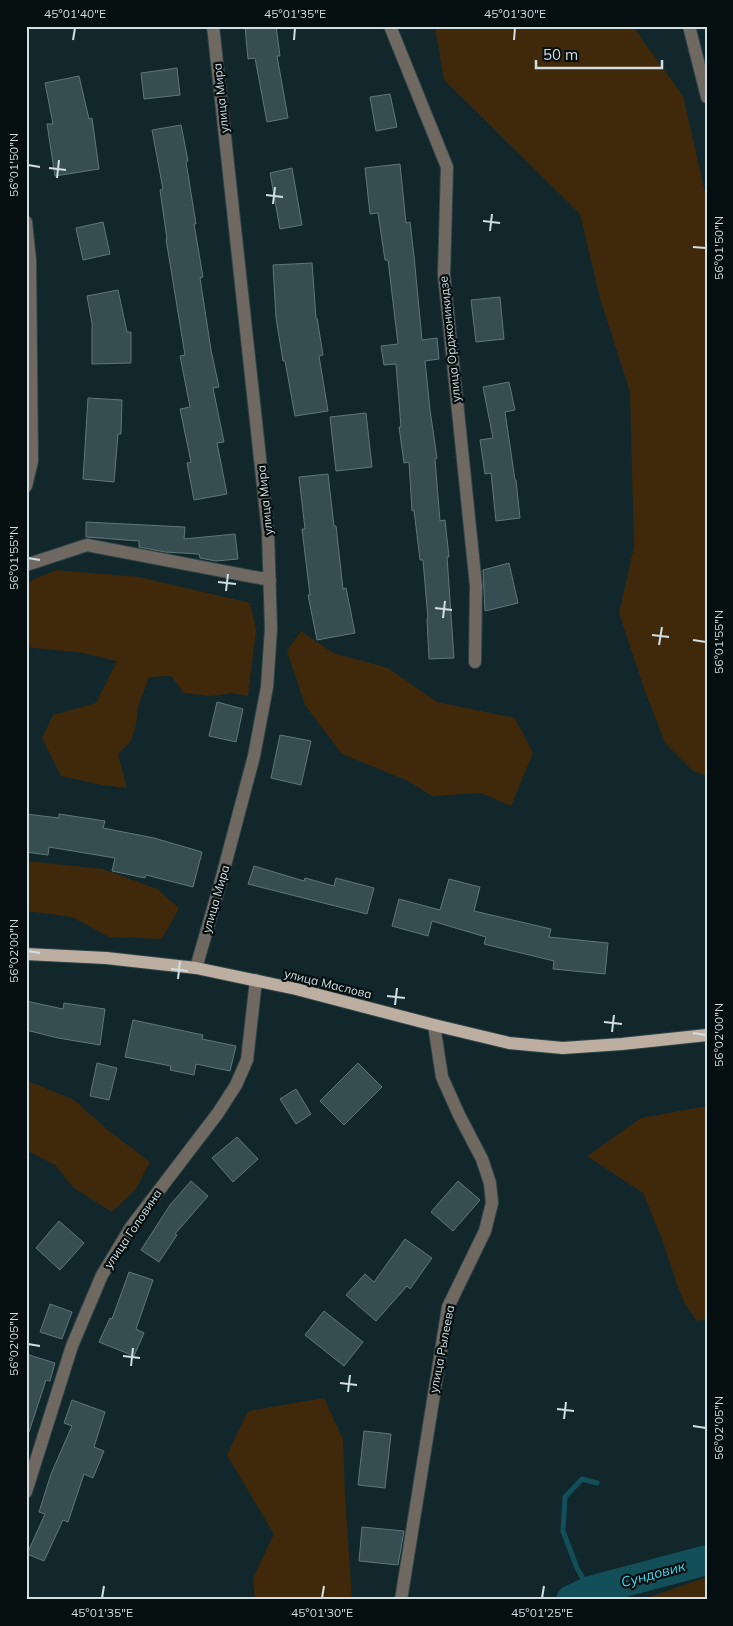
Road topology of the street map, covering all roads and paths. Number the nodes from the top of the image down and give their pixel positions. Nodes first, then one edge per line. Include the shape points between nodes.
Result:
1 (213, 26) edge
2 (390, 26) edge
3 (689, 26) edge
4 (707, 97) edge
5 (26, 222) edge
6 (26, 486) edge
7 (26, 565) edge
8 (270, 580) junction
9 (475, 662) dead end
10 (26, 954) edge
11 (196, 968) junction
12 (256, 980) junction
13 (434, 1026) junction
14 (707, 1035) edge
15 (26, 1492) edge
16 (401, 1600) edge

1 - 8 street, улица Мира via 268,532
2 - 9 street, улица Орджоникидзе via 447,167 444,275 476,586
3 - 4 street
5 - 6 street via 30,260 32,461
7 - 8 street via 87,545
8 - 11 street, улица Мира via 267,687 254,756
10 - 11 main road, улица Маслова via 106,958
11 - 12 main road, улица Маслова
12 - 13 main road, улица Маслова
12 - 15 street, улица Головина via 247,1060 236,1085 132,1227 102,1275 72,1346
13 - 14 main road, улица Маслова via 509,1043 563,1048
13 - 16 street, улица Рылеева via 442,1077 482,1159 492,1203 485,1231 448,1307

